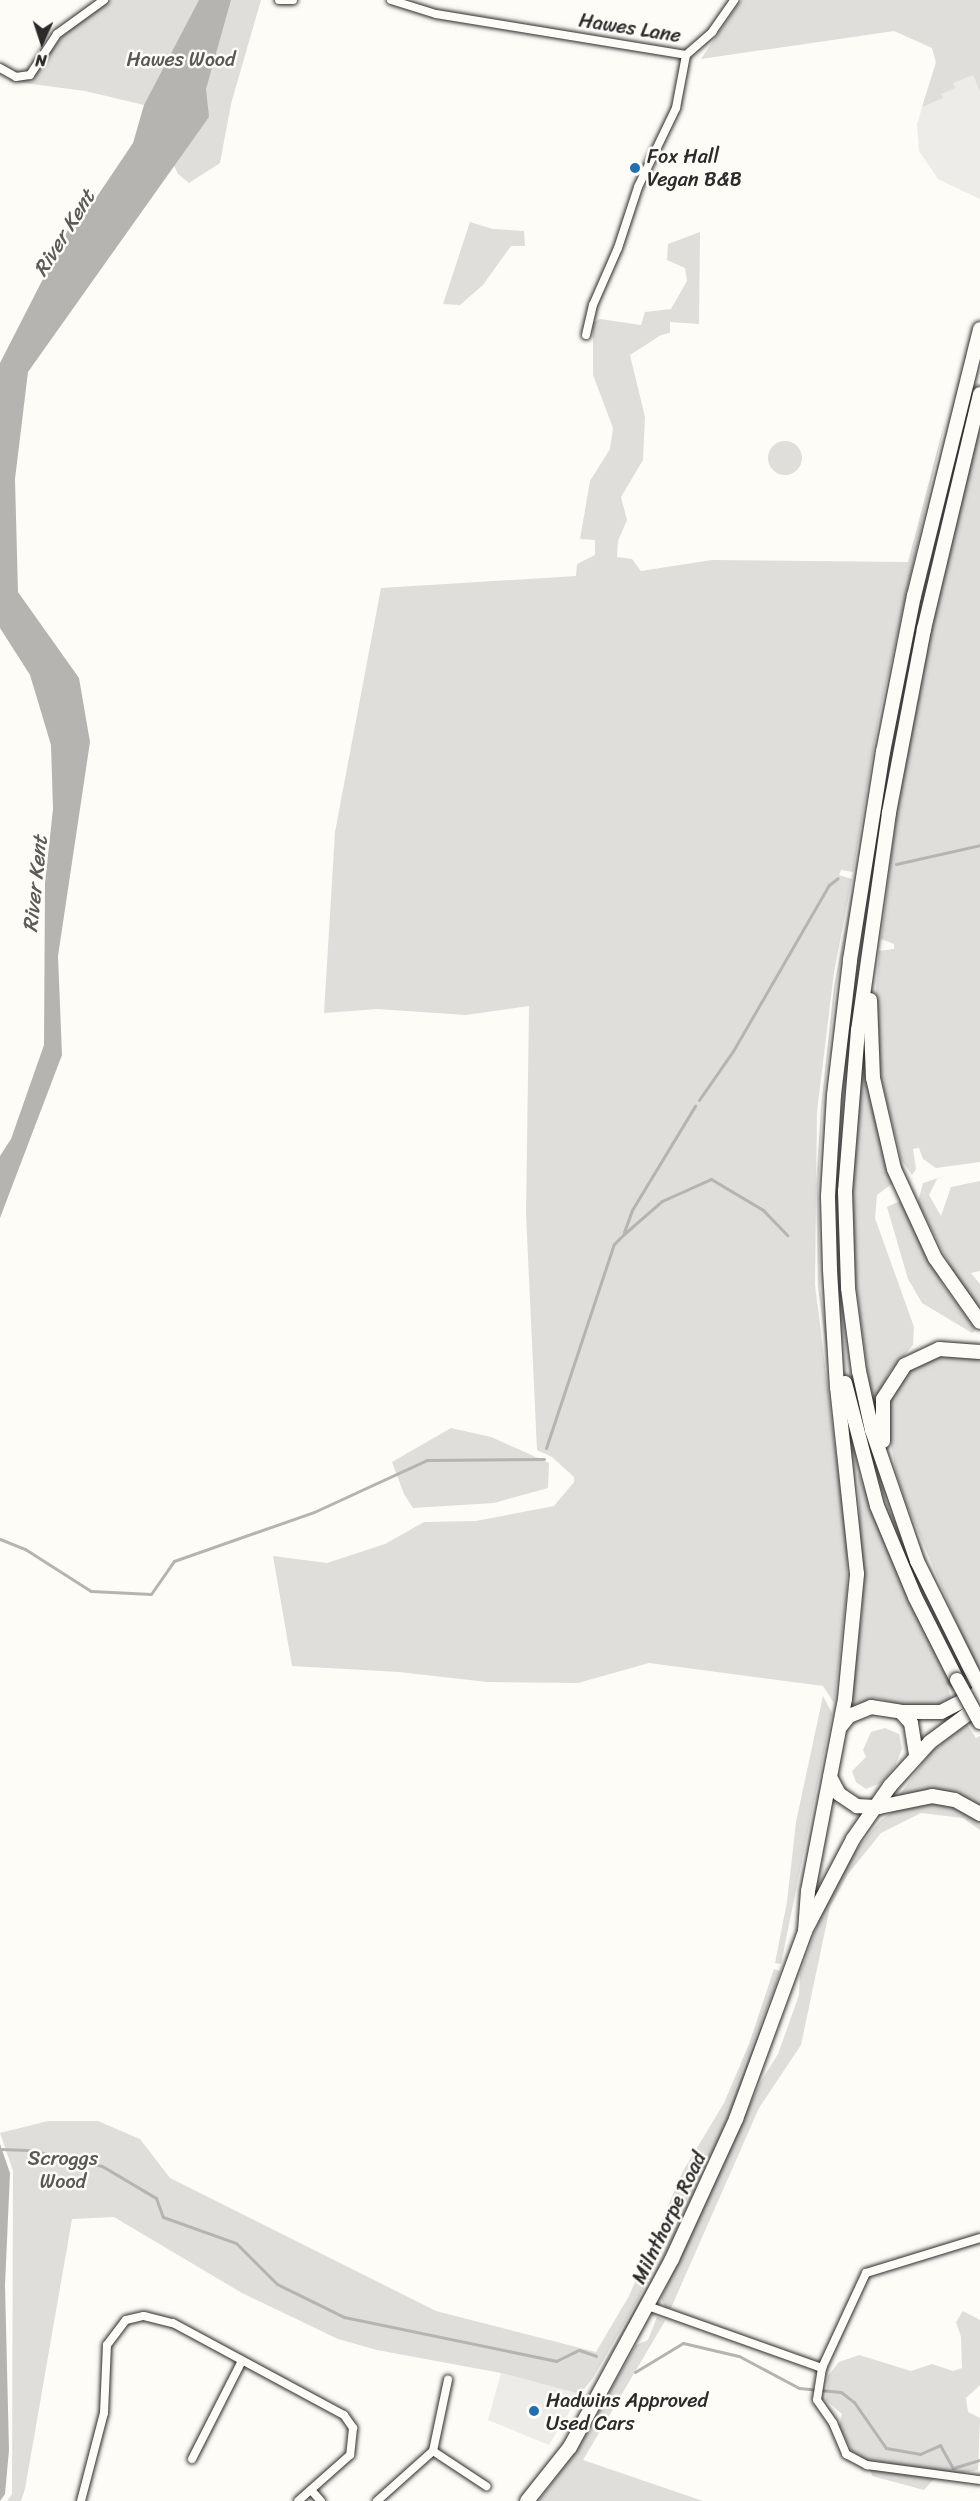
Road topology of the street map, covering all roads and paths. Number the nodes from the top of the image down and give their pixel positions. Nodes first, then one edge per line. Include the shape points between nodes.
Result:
1 (104, 0) edge
2 (279, 0) edge
3 (293, 0) edge
4 (391, 0) edge
5 (734, 0) edge
6 (686, 55) junction
7 (0, 68) edge
8 (980, 328) edge
9 (586, 335) dead end
10 (980, 394) edge
11 (875, 905) junction
12 (833, 1307) junction
13 (980, 1322) edge
14 (980, 1352) edge
15 (892, 1499) junction
16 (980, 1690) edge
17 (980, 1705) edge
18 (901, 1712) junction
19 (980, 1722) edge
20 (840, 1727) junction
21 (916, 1754) junction
22 (830, 1777) junction
23 (874, 1807) junction
24 (980, 1814) edge
25 (805, 1931) junction
26 (980, 2238) edge
27 (648, 2306) junction
28 (242, 2361) junction
29 (822, 2368) junction
30 (448, 2380) dead end
31 (433, 2451) junction
32 (192, 2459) dead end
33 (980, 2480) edge
34 (486, 2486) dead end
35 (310, 2490) junction
36 (81, 2501) edge
37 (298, 2501) edge
38 (321, 2501) edge
39 (376, 2501) edge
40 (527, 2501) edge

1 - 7 street via 57,34 30,75 16,77
2 - 3 street
4 - 6 street, Hawes Lane via 436,14
5 - 6 street, Hawes Lane via 712,32
6 - 9 street via 676,108 638,187 618,248 593,305
8 - 12 highway via 914,596 863,871 831,1129 828,1231
10 - 11 highway via 920,651
11 - 13 highway via 870,1033 875,1087 888,1149 920,1231 955,1290
11 - 15 highway via 847,1138 845,1222 848,1288 859,1371
12 - 19 highway, bridge via 847,1394 877,1506 915,1597
12 - 20 highway via 837,1388 857,1556 853,1636
14 - 15 highway via 951,1347 928,1352 905,1365 889,1385 880,1426
15 - 16 highway via 930,1592
16 - 18 highway via 941,1712
17 - 21 highway
18 - 20 highway via 871,1707 849,1716
18 - 21 highway via 911,1723
20 - 22 highway
21 - 23 highway
22 - 23 highway via 847,1801
22 - 25 highway, Milnthorpe Road via 805,1907
23 - 24 highway via 932,1796 955,1800
23 - 25 highway, Milnthorpe Road
25 - 27 highway, Milnthorpe Road via 736,2119
26 - 29 street via 866,2273
27 - 29 street
27 - 40 highway, Milnthorpe Road via 570,2447
28 - 32 street
28 - 35 street via 344,2415 353,2428 350,2455
28 - 36 street via 173,2323 144,2316 126,2320 107,2345 104,2412
29 - 33 street via 817,2400 833,2423 846,2454 867,2465
30 - 31 street
31 - 34 street
31 - 39 street
35 - 37 street
35 - 38 street

